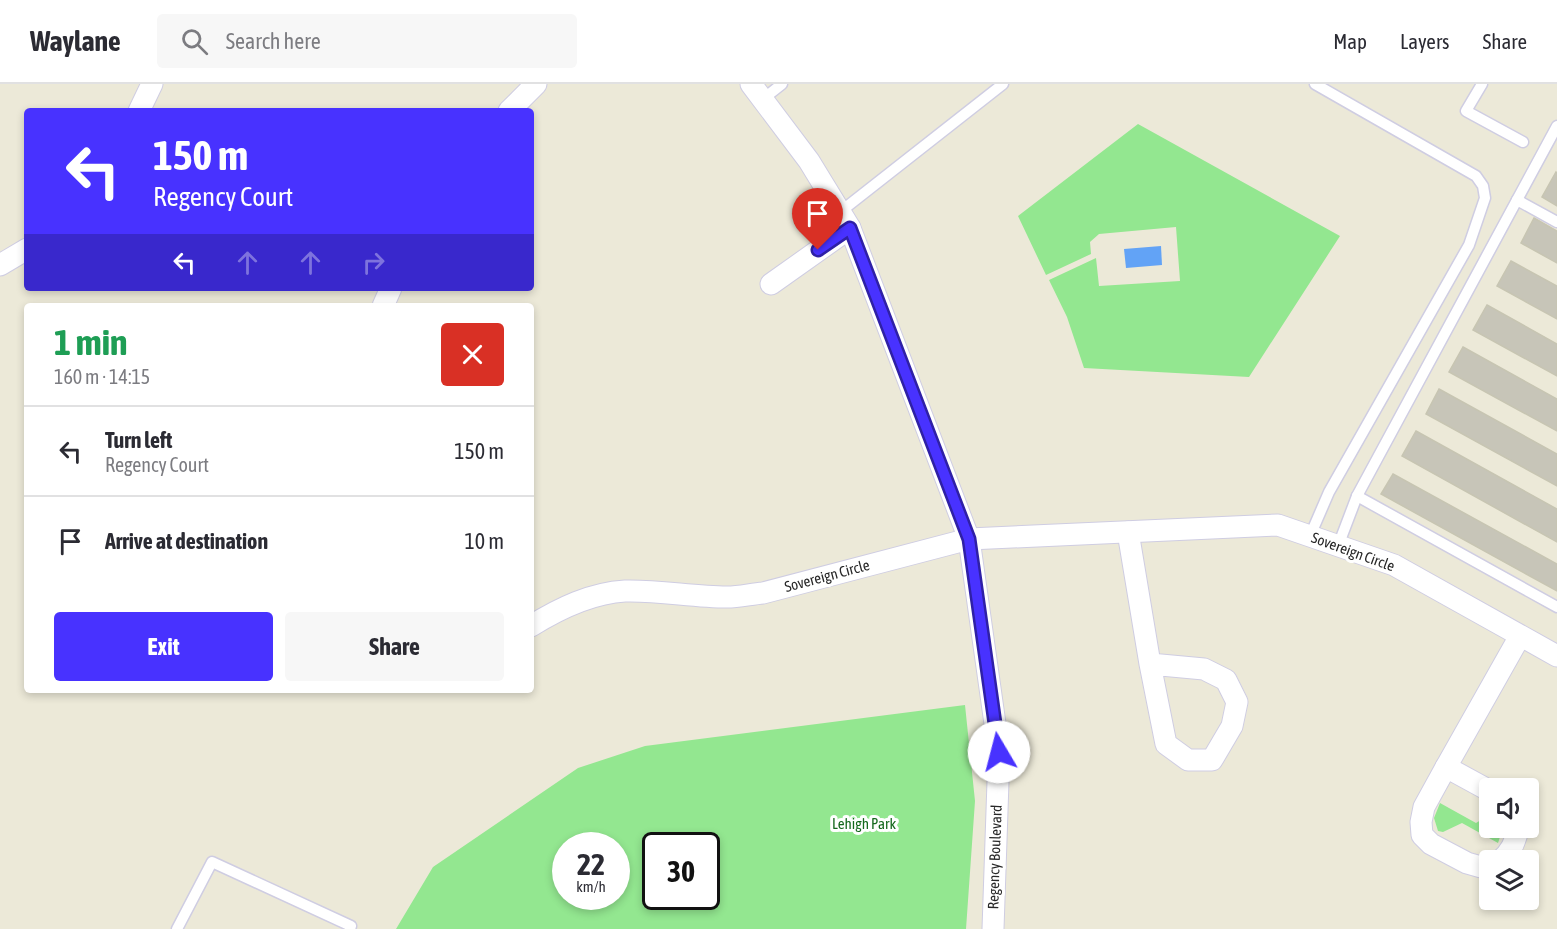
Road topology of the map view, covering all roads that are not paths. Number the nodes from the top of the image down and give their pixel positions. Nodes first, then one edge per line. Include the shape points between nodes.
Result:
1 (152, 84) edge
2 (536, 84) edge
3 (782, 84) edge
4 (1003, 84) edge
5 (1316, 84) edge
6 (1482, 84) edge
7 (757, 92) edge
8 (140, 108) edge
9 (512, 108) edge
10 (1557, 126) edge
11 (1523, 142) dead end
12 (1517, 200) junction
13 (845, 220) junction
14 (1557, 222) edge
15 (24, 251) edge
16 (0, 265) edge
17 (771, 284) dead end
18 (1357, 496) junction
19 (1128, 532) junction
20 (1310, 536) junction
21 (969, 539) junction
22 (1338, 546) junction
23 (1557, 607) edge
24 (534, 624) edge
25 (1520, 636) junction
26 (1557, 656) edge
27 (1150, 664) junction
28 (1446, 767) junction
29 (1479, 785) edge
30 (1479, 866) edge
31 (177, 929) edge
32 (350, 929) edge
33 (993, 929) edge

1 - 8 street
2 - 9 street
3 - 7 lane
4 - 13 lane
5 - 20 lane via 1460,165 1476,176 1485,198 1469,245 1329,492
6 - 11 lane via 1466,111
7 - 13 street, Regency Boulevard via 809,161
10 - 12 lane
12 - 14 lane
12 - 18 lane
13 - 17 street
13 - 21 street, Regency Boulevard
15 - 16 street
18 - 22 lane
18 - 23 lane
19 - 20 street, Sovereign Circle via 1278,525
19 - 21 street, Sovereign Circle
19 - 27 street
20 - 22 street, Sovereign Circle
21 - 24 street, Sovereign Circle via 763,593 729,597 623,591 572,603
21 - 33 street, Regency Boulevard via 999,752
22 - 25 street, Sovereign Circle via 1394,565
25 - 26 street, Sovereign Circle
25 - 28 street
27 - 27 street via 1166,744 1188,760 1212,760 1232,726 1237,702 1226,680 1204,669
28 - 29 street
28 - 30 street via 1424,807 1422,835 1431,844
31 - 32 lane via 212,862 351,926

